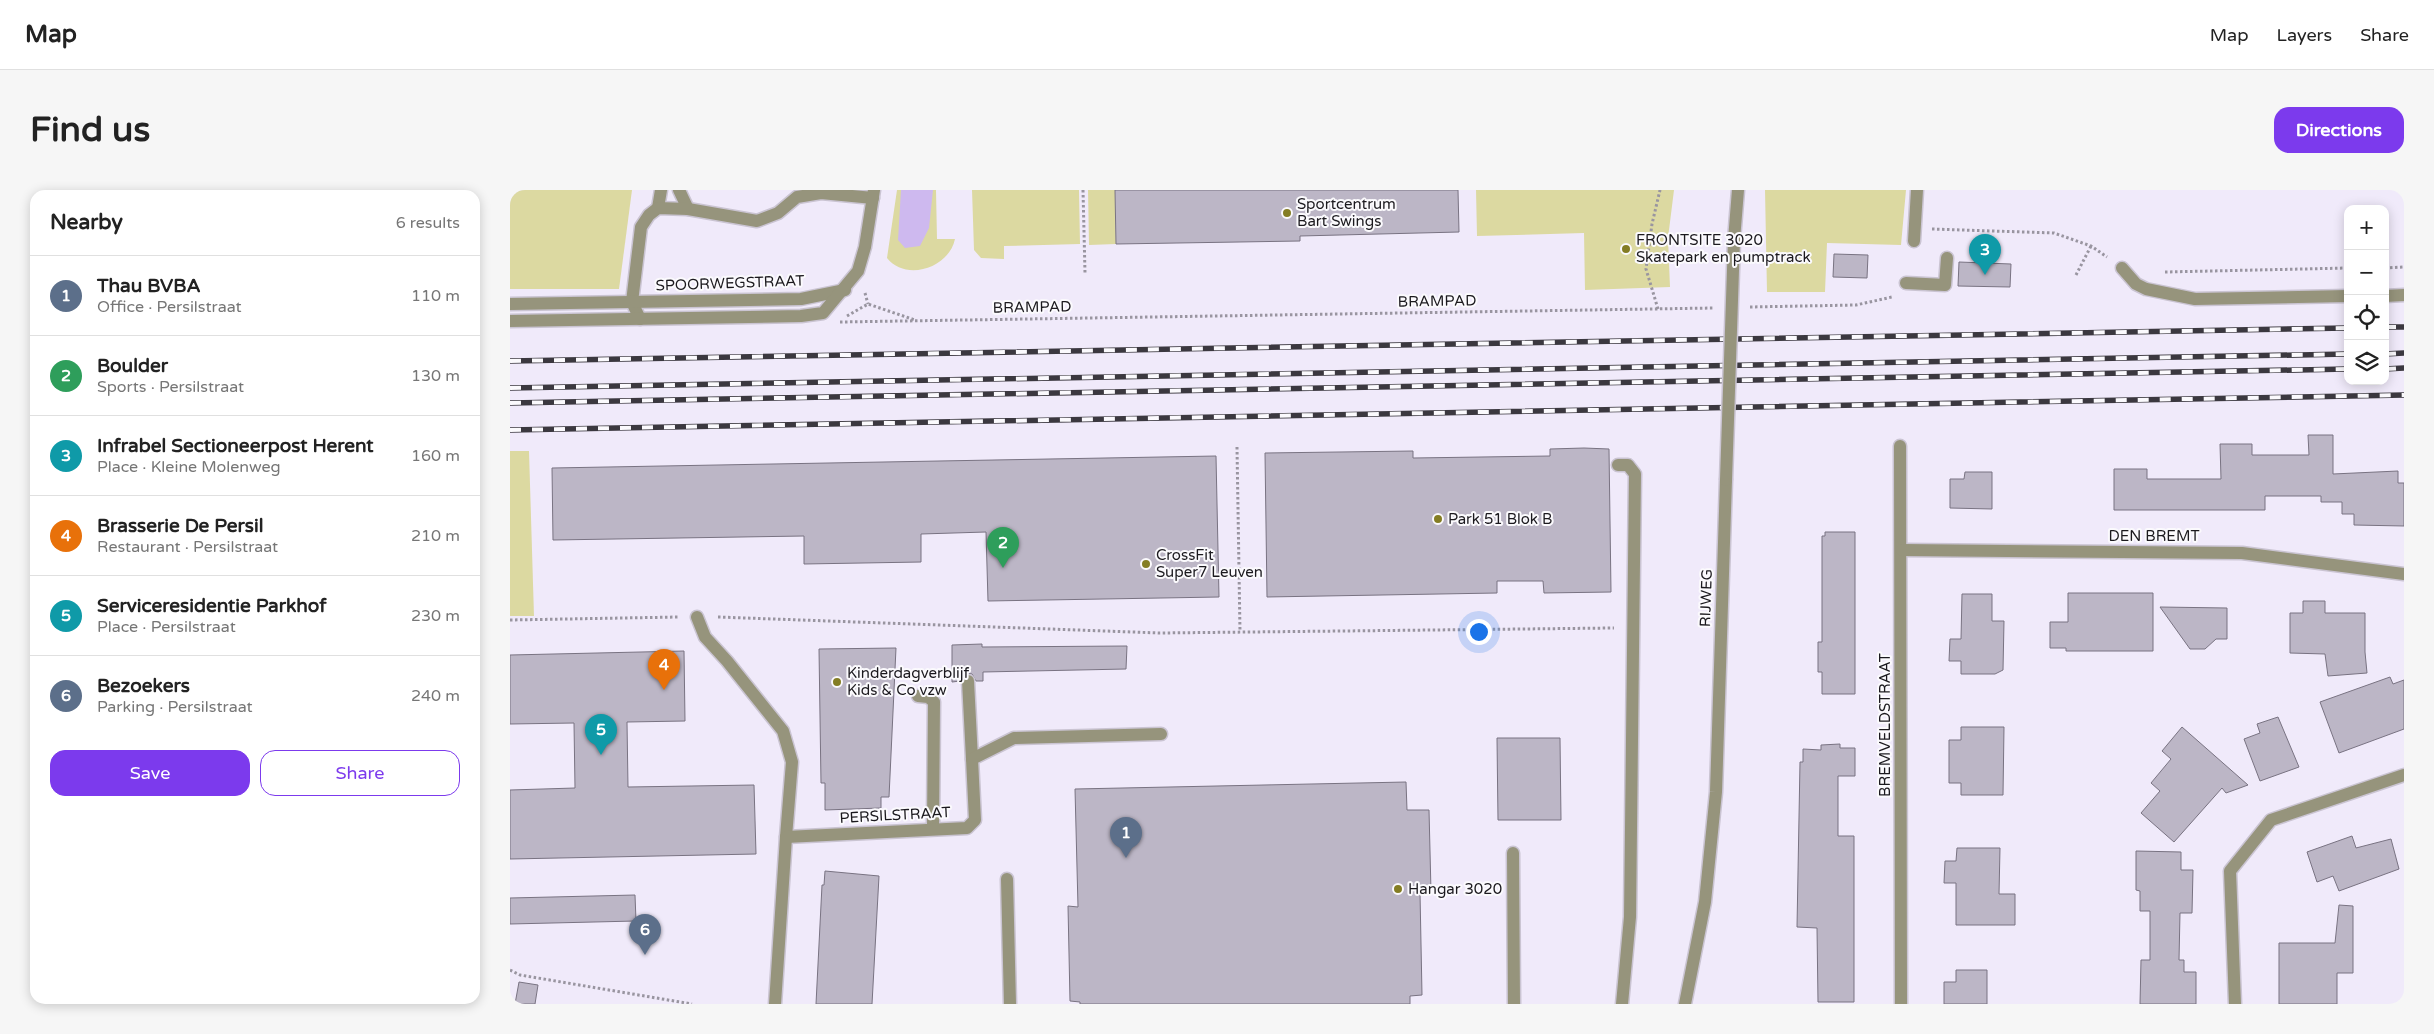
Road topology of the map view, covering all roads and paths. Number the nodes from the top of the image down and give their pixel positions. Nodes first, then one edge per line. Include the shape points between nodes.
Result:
1 (661, 190) edge
2 (679, 190) edge
3 (1083, 190) edge
4 (1660, 190) edge
5 (1738, 190) edge
6 (1917, 190) edge
7 (873, 194) edge
8 (658, 208) junction
9 (688, 209) junction
10 (1914, 242) dead end
11 (2091, 246) dead end
12 (1947, 258) dead end
13 (2404, 267) edge
14 (2122, 268) dead end
15 (2389, 268) edge
16 (1085, 273) dead end
17 (2076, 275) dead end
18 (1906, 283) joint
19 (845, 290) junction
20 (2344, 296) edge
21 (2389, 296) edge
22 (2404, 296) edge
23 (632, 302) junction
24 (510, 304) edge
25 (1718, 308) dead end
26 (1747, 308) dead end
27 (1658, 309) junction
28 (640, 319) junction
29 (510, 321) edge
30 (918, 321) junction
31 (1900, 446) dead end
32 (1237, 447) dead end
33 (1618, 465) dead end
34 (1902, 550) junction
35 (2404, 574) edge
36 (697, 617) junction
37 (510, 620) edge
38 (1634, 628) junction
39 (1240, 632) junction
40 (968, 681) dead end
41 (918, 696) dead end
42 (1161, 734) dead end
43 (972, 759) junction
44 (2404, 775) edge
45 (933, 830) junction
46 (786, 837) junction
47 (1513, 854) dead end
48 (1007, 879) dead end
49 (510, 970) edge
50 (692, 1004) edge
51 (775, 1004) edge
52 (1010, 1004) edge
53 (1514, 1004) edge
54 (1622, 1004) edge
55 (1685, 1004) edge
56 (1901, 1004) edge
57 (2235, 1004) edge

1 - 8 street
2 - 9 street
3 - 16 path
4 - 27 path via 1646,269
5 - 55 street, RIJWEG, bridge via 1716,792 1705,902
6 - 10 street
7 - 9 street via 821,193 797,197 778,213 757,221
7 - 19 street via 858,272
8 - 9 street
8 - 23 street via 641,228
11 - 17 path
12 - 18 street via 1946,285
13 - 15 path
14 - 20 street via 2136,284 2146,289 2195,299
18 - 26 path via 1898,295 1856,305
19 - 23 street, SPOORWEGSTRAAT via 801,299
19 - 28 street via 823,313 809,315
21 - 22 street
23 - 24 street, SPOORWEGSTRAAT
23 - 28 street
25 - 27 path, BRAMPAD
27 - 30 path, BRAMPAD
28 - 29 street
30 - 30 path, BRAMPAD via 868,304 839,322
31 - 34 street, BREMVELDSTRAAT
32 - 39 path
33 - 38 street via 1628,465 1635,474
34 - 35 street, DEN BREMT via 2242,553
34 - 56 street, BREMVELDSTRAAT
36 - 37 path
36 - 39 path via 1160,633
36 - 46 street via 705,637 783,731 792,762
38 - 39 path
38 - 54 street via 1630,917
40 - 43 street, PERSILSTRAAT
41 - 45 street via 928,696 934,702
42 - 43 street via 1014,738
43 - 45 street, PERSILSTRAAT via 974,820 967,828
44 - 57 street via 2271,820 2230,871
45 - 46 street, PERSILSTRAAT
46 - 51 street
47 - 53 street
48 - 52 street
49 - 50 path via 520,975

